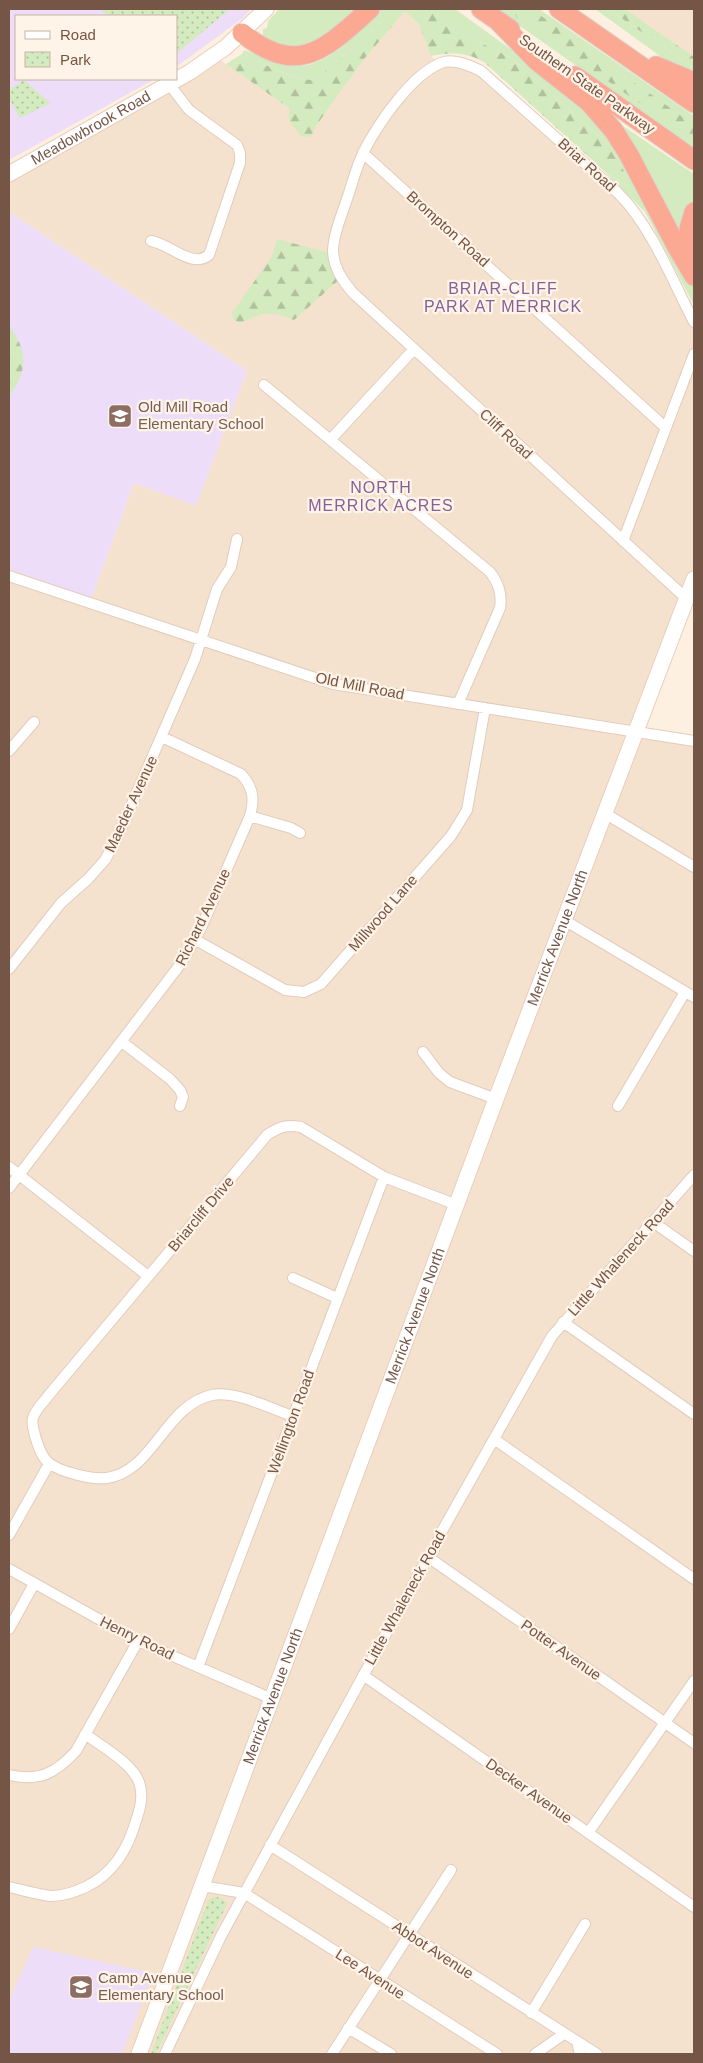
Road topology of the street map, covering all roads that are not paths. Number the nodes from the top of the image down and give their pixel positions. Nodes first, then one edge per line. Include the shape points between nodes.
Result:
1 (266, 9) edge
2 (480, 9) edge
3 (559, 9) edge
4 (365, 12) edge
5 (499, 22) junction
6 (242, 33) junction
7 (622, 51) junction
8 (178, 78) edge
9 (175, 80) edge
10 (694, 82) edge
11 (169, 84) junction
12 (694, 103) edge
13 (363, 153) junction
14 (694, 160) edge
15 (9, 174) edge
16 (694, 212) edge
17 (151, 241) dead end
18 (694, 249) edge
19 (694, 276) edge
20 (694, 322) edge
21 (414, 349) junction
22 (694, 354) edge
23 (264, 385) dead end
24 (666, 428) junction
25 (330, 439) junction
26 (237, 539) dead end
27 (623, 541) junction
28 (9, 576) edge
29 (694, 579) edge
30 (687, 599) junction
31 (200, 640) junction
32 (458, 704) junction
33 (485, 708) junction
34 (34, 722) dead end
35 (637, 731) junction
36 (162, 737) junction
37 (694, 741) edge
38 (9, 751) edge
39 (606, 814) junction
40 (250, 816) junction
41 (300, 833) dead end
42 (694, 867) edge
43 (564, 920) junction
44 (194, 939) junction
45 (9, 970) edge
46 (685, 992) junction
47 (694, 997) edge
48 (122, 1042) junction
49 (423, 1052) dead end
50 (496, 1099) junction
51 (180, 1106) dead end
52 (618, 1106) dead end
53 (9, 1167) edge
54 (19, 1175) junction
55 (694, 1175) edge
56 (384, 1177) junction
57 (9, 1188) edge
58 (457, 1205) junction
59 (653, 1222) junction
60 (694, 1251) edge
61 (148, 1276) junction
62 (293, 1278) dead end
63 (337, 1298) junction
64 (563, 1322) junction
65 (694, 1414) edge
66 (292, 1416) junction
67 (494, 1439) junction
68 (49, 1464) junction
69 (9, 1535) edge
70 (428, 1557) junction
71 (9, 1569) edge
72 (694, 1579) edge
73 (34, 1584) junction
74 (9, 1629) edge
75 (138, 1641) junction
76 (198, 1667) junction
77 (363, 1675) junction
78 (694, 1681) edge
79 (270, 1698) junction
80 (665, 1723) junction
81 (85, 1734) junction
82 (694, 1743) edge
83 (9, 1775) edge
84 (588, 1833) junction
85 (270, 1845) junction
86 (451, 1870) dead end
87 (202, 1886) junction
88 (9, 1887) edge
89 (244, 1893) junction
90 (694, 1907) edge
91 (585, 1924) dead end
92 (408, 1934) junction
93 (379, 1979) junction
94 (531, 2013) junction
95 (348, 2028) junction
96 (564, 2034) junction
97 (577, 2042) junction
98 (139, 2054) edge
99 (165, 2054) edge
100 (332, 2054) edge
101 (391, 2054) edge
102 (496, 2054) edge
103 (535, 2054) edge
104 (580, 2054) edge
105 (597, 2054) edge

1 - 6 main road, Meadowbrook Road
2 - 5 highway, Southern State Parkway
3 - 7 highway
4 - 6 highway via 330,44 300,54 270,52
5 - 14 highway, Southern State Parkway
5 - 19 highway via 537,61 584,98 610,126
6 - 8 main road, Meadowbrook Road via 214,56
7 - 10 highway
7 - 12 highway
9 - 11 main road, Meadowbrook Road
11 - 15 main road, Meadowbrook Road
11 - 17 street via 189,110 237,145 240,163 209,255 191,260 172,248
13 - 20 street, Briar Road via 377,128 408,88 433,67 456,62 473,67 625,200 645,228
13 - 21 street, Cliff Road via 335,232 334,262 340,278 353,293
13 - 24 street, Brompton Road
16 - 18 highway via 689,229
21 - 25 street
21 - 27 street, Cliff Road
22 - 24 street
23 - 25 street
24 - 27 street
25 - 32 street via 496,580 500,608
26 - 31 street, Maeder Avenue via 231,566 217,589
27 - 30 street, Cliff Road
28 - 31 street, Old Mill Road
29 - 30 main road, Merrick Avenue North
30 - 35 main road, Merrick Avenue North
31 - 32 street, Old Mill Road via 333,684
31 - 36 street, Maeder Avenue
32 - 33 street, Old Mill Road
33 - 35 street, Old Mill Road
33 - 44 street, Millwood Lane via 463,820 321,984 304,992 286,990
34 - 38 street
35 - 37 street, Old Mill Road
35 - 39 main road, Merrick Avenue North
36 - 40 street, Richard Avenue via 242,774 253,794
36 - 45 street, Maeder Avenue via 118,838 105,860 61,903
39 - 42 street
39 - 43 main road, Merrick Avenue North
40 - 41 street
40 - 44 street, Richard Avenue
43 - 46 street
43 - 50 main road, Merrick Avenue North
44 - 48 street, Richard Avenue via 176,973
46 - 47 street
46 - 52 street
48 - 51 street via 176,1085 183,1097
48 - 54 street, Richard Avenue
49 - 50 street via 450,1082
50 - 58 main road, Merrick Avenue North
53 - 54 street
54 - 57 street, Richard Avenue
54 - 61 street
55 - 59 street, Little Whaleneck Road
56 - 58 street, Briarcliff Drive
56 - 61 street, Briarcliff Drive via 301,1127 290,1124 278,1128 267,1135
56 - 63 street, Wellington Road
58 - 79 main road, Merrick Avenue North
59 - 60 street
59 - 64 street, Little Whaleneck Road
61 - 68 street, Briarcliff Drive via 33,1416 36,1440
62 - 63 street
63 - 66 street, Wellington Road
64 - 65 street
64 - 67 street, Little Whaleneck Road
66 - 68 street via 233,1395 212,1395 185,1408 135,1466 121,1474 92,1478
66 - 76 street, Wellington Road
67 - 70 street, Little Whaleneck Road
67 - 72 street
68 - 69 street
70 - 77 street, Little Whaleneck Road
70 - 80 street, Potter Avenue
71 - 73 street, Henry Road
73 - 74 street
73 - 75 street, Henry Road
75 - 76 street, Henry Road
75 - 81 street
76 - 79 street, Henry Road
77 - 84 street, Decker Avenue
77 - 85 street, Little Whaleneck Road
78 - 80 street
79 - 87 main road, Merrick Avenue North
80 - 82 street, Potter Avenue
80 - 84 street
81 - 83 street via 63,1766 47,1775 29,1778
81 - 88 street via 116,1756 138,1780 141,1806 124,1851 102,1879 67,1894 51,1896
84 - 90 street, Decker Avenue
85 - 89 street, Little Whaleneck Road
85 - 92 street, Abbot Avenue
86 - 92 street
87 - 89 street
87 - 98 main road, Merrick Avenue North
89 - 93 street, Lee Avenue
89 - 99 street, Little Whaleneck Road
91 - 94 street
92 - 93 street
92 - 94 street, Abbot Avenue
93 - 95 street
93 - 102 street, Lee Avenue
94 - 96 street, Abbot Avenue
95 - 100 street
95 - 101 street
96 - 97 street, Abbot Avenue
96 - 103 street
97 - 104 street
97 - 105 street, Abbot Avenue

